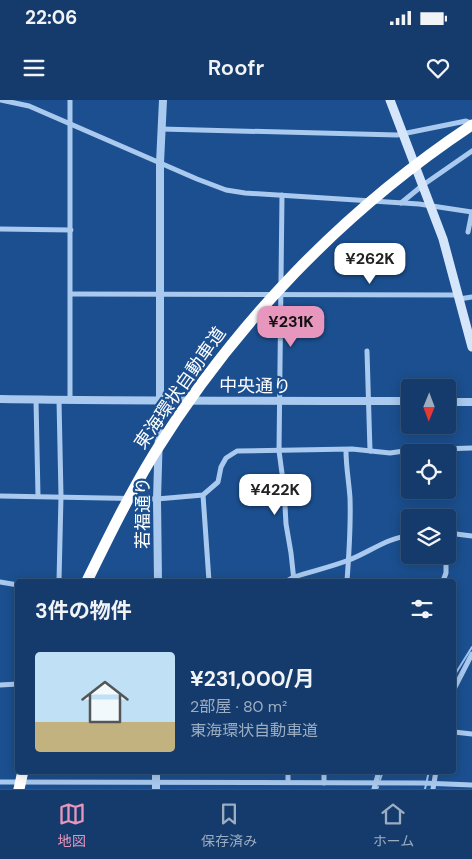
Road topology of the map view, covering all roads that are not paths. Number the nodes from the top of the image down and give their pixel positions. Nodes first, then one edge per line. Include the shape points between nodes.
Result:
1 (1, 100) edge
2 (70, 100) edge
3 (163, 100) edge
4 (390, 100) edge
5 (70, 124) junction
6 (472, 124) edge
7 (161, 129) junction
8 (402, 133) junction
9 (472, 151) edge
10 (160, 163) junction
11 (423, 185) junction
12 (282, 195) junction
13 (401, 203) junction
14 (432, 206) junction
15 (472, 212) edge
16 (0, 230) edge
17 (71, 230) junction
18 (468, 232) dead end
19 (71, 294) junction
20 (159, 295) junction
21 (282, 295) junction
22 (458, 297) junction
23 (472, 297) edge
24 (472, 347) edge
25 (367, 351) dead end
26 (0, 399) edge
27 (36, 400) junction
28 (59, 400) junction
29 (160, 400) junction
30 (70, 401) junction
31 (279, 401) junction
32 (369, 401) junction
33 (401, 401) edge
34 (456, 402) edge
35 (472, 402) edge
36 (472, 448) edge
37 (346, 450) junction
38 (279, 451) junction
39 (370, 451) junction
40 (203, 495) junction
41 (0, 496) edge
42 (38, 496) junction
43 (61, 496) junction
44 (157, 499) junction
45 (456, 534) edge
46 (472, 536) edge
47 (401, 538) edge
48 (349, 560) junction
49 (446, 564) edge
50 (59, 579) edge
51 (88, 579) edge
52 (158, 579) edge
53 (209, 579) edge
54 (294, 579) edge
55 (347, 579) edge
56 (444, 579) edge
57 (0, 582) edge
58 (15, 584) edge
59 (472, 654) edge
60 (0, 684) edge
61 (15, 684) edge
62 (456, 685) edge
63 (456, 732) edge
64 (472, 734) edge
65 (22, 774) edge
66 (288, 774) edge
67 (324, 774) edge
68 (436, 774) edge
69 (0, 782) edge
70 (288, 782) junction
71 (423, 782) junction
72 (324, 783) junction
73 (434, 783) junction
74 (472, 785) edge
75 (156, 786) edge
76 (375, 786) edge
77 (19, 789) edge
78 (421, 789) edge
79 (433, 789) edge

1 - 5 street via 29,106
2 - 5 street
3 - 7 street, 若福通り
4 - 8 main road
5 - 10 street
5 - 17 street
6 - 8 street via 466,121
6 - 51 highway, 東海環状自動車道, bridge via 418,163 343,225 277,290 246,326 184,407 154,454
7 - 8 street
7 - 10 street, 若福通り
8 - 11 main road
9 - 11 street
10 - 12 street via 226,190
10 - 20 street, 若福通り
11 - 13 street
11 - 14 main road
12 - 13 street
12 - 21 street
13 - 14 street
14 - 15 street
14 - 22 main road
15 - 18 street
16 - 17 street
17 - 19 street
19 - 20 street
19 - 30 street
20 - 21 street
20 - 29 street, 若福通り
21 - 22 street
21 - 31 street
22 - 23 street
22 - 24 main road
25 - 32 street
26 - 27 street
27 - 28 street
27 - 42 street
28 - 30 street, 中央通り
28 - 43 street
29 - 30 street, 中央通り
29 - 31 street, 中央通り
29 - 44 street, 若福通り
31 - 32 street, 中央通り
31 - 38 street
32 - 33 street, 中央通り
32 - 39 street
34 - 35 street
36 - 39 street via 390,453
37 - 38 street
37 - 39 street
37 - 48 street via 350,496
38 - 40 street via 237,451 226,458 218,482
38 - 54 street
40 - 44 street
40 - 53 street
41 - 42 street
42 - 43 street
43 - 44 street
43 - 50 street
44 - 52 street, 若福通り
45 - 46 street
47 - 48 street
48 - 54 street
48 - 55 street
49 - 56 street
57 - 58 street
59 - 62 street
60 - 61 street
63 - 64 street
65 - 77 highway, bridge
66 - 70 street
67 - 72 street
68 - 73 street
69 - 75 street
70 - 72 street
70 - 75 street
71 - 73 street
71 - 76 street
71 - 78 street
72 - 76 street
73 - 74 street
73 - 79 street

